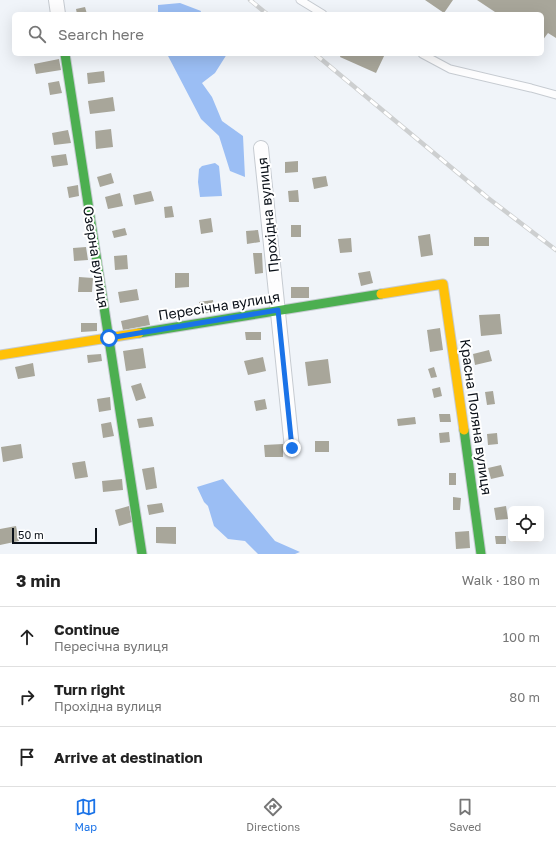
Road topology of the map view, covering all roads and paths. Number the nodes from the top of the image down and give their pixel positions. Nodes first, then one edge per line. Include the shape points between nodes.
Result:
1 (56, 0) edge
2 (300, 0) edge
3 (58, 12) edge
4 (320, 12) edge
5 (65, 56) edge
6 (426, 56) edge
7 (556, 96) edge
8 (261, 148) dead end
9 (443, 284) joint
10 (278, 310) junction
11 (109, 338) junction
12 (0, 355) edge
13 (292, 448) dead end
14 (142, 554) edge
15 (481, 554) edge

1 - 3 street
2 - 4 lane
5 - 11 street, Озерна вулиця
6 - 7 lane via 450,69
8 - 10 street, Прохідна вулиця
9 - 10 street, Пересічна вулиця
9 - 15 street, Красна Поляна вулиця
10 - 11 street, Пересічна вулиця
10 - 13 street, Прохідна вулиця
11 - 12 street, Пересічна вулиця
11 - 14 street, Озерна вулиця

